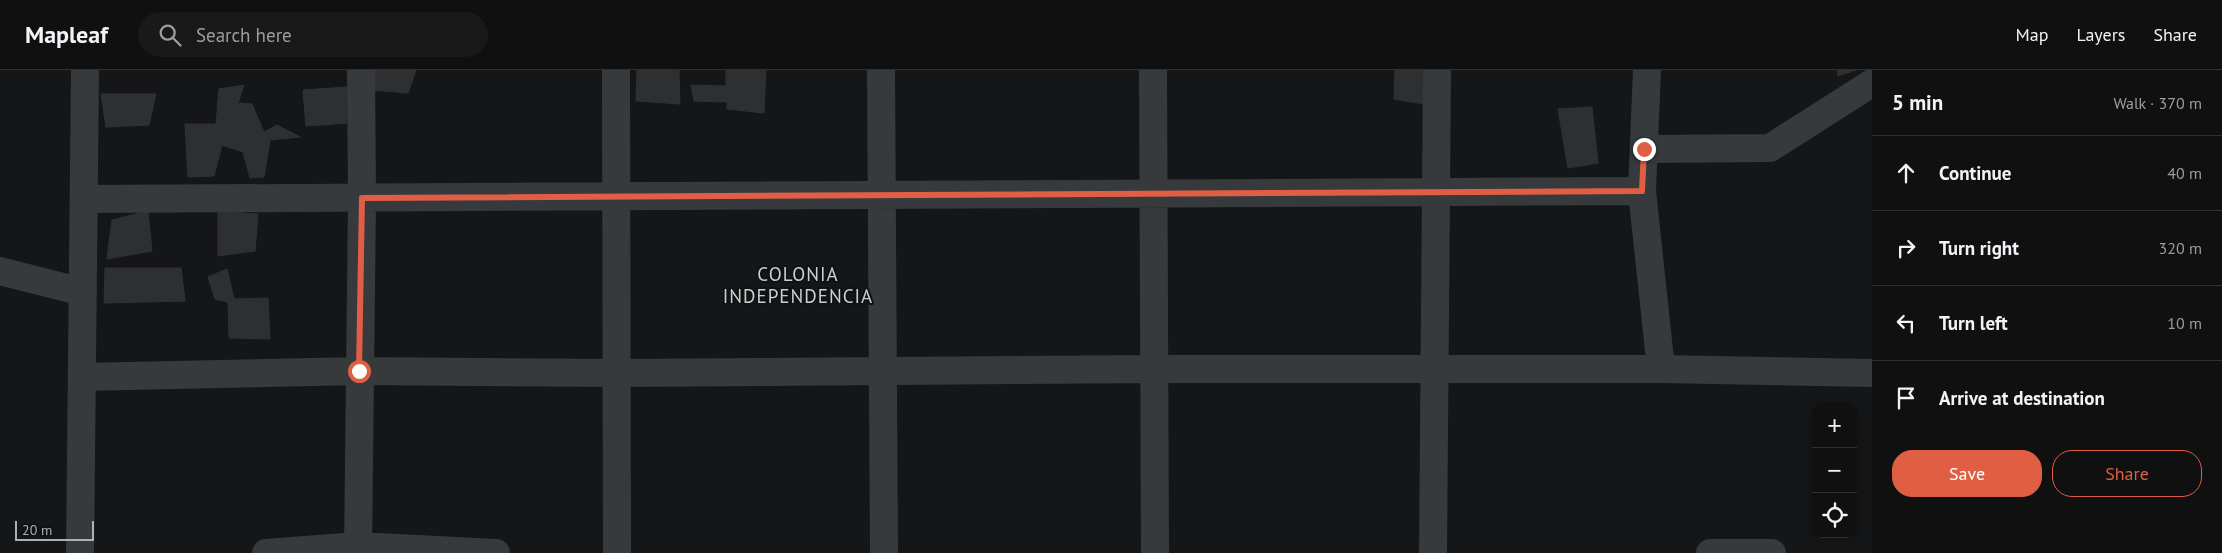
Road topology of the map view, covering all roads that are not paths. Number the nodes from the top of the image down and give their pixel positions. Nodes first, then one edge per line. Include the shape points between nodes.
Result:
1 (85, 70) edge
2 (361, 70) edge
3 (616, 70) edge
4 (881, 70) edge
5 (1153, 70) edge
6 (1437, 70) edge
7 (1647, 70) edge
8 (1872, 83) edge
9 (1644, 149) junction
10 (1642, 191) junction
11 (1436, 192) junction
12 (1153, 194) junction
13 (882, 195) junction
14 (616, 196) junction
15 (362, 198) junction
16 (84, 199) junction
17 (0, 271) edge
18 (83, 292) junction
19 (1661, 368) junction
20 (1154, 369) junction
21 (1434, 369) junction
22 (359, 371) junction
23 (883, 371) junction
24 (617, 373) junction
25 (1872, 373) edge
26 (82, 377) junction
27 (358, 550) edge
28 (80, 553) edge
29 (266, 553) edge
30 (496, 553) edge
31 (617, 553) edge
32 (884, 553) edge
33 (1155, 553) edge
34 (1433, 553) edge
35 (1710, 553) edge
36 (1772, 553) edge

1 - 16 street
2 - 15 street
3 - 14 street
4 - 13 street
5 - 12 street
6 - 11 street
7 - 9 street
8 - 9 street via 1770,148
9 - 10 street
10 - 11 street
10 - 19 street
11 - 12 street
11 - 21 street
12 - 13 street
12 - 20 street
13 - 14 street
13 - 23 street
14 - 15 street
14 - 24 street
15 - 16 street
15 - 22 street
16 - 18 street
17 - 18 street
18 - 26 street
19 - 21 street
19 - 25 street
20 - 21 street
20 - 23 street
20 - 33 street
21 - 34 street
22 - 24 street
22 - 26 street
22 - 27 street
23 - 24 street
23 - 32 street
24 - 31 street
26 - 28 street
27 - 29 street
27 - 30 street
35 - 36 street

